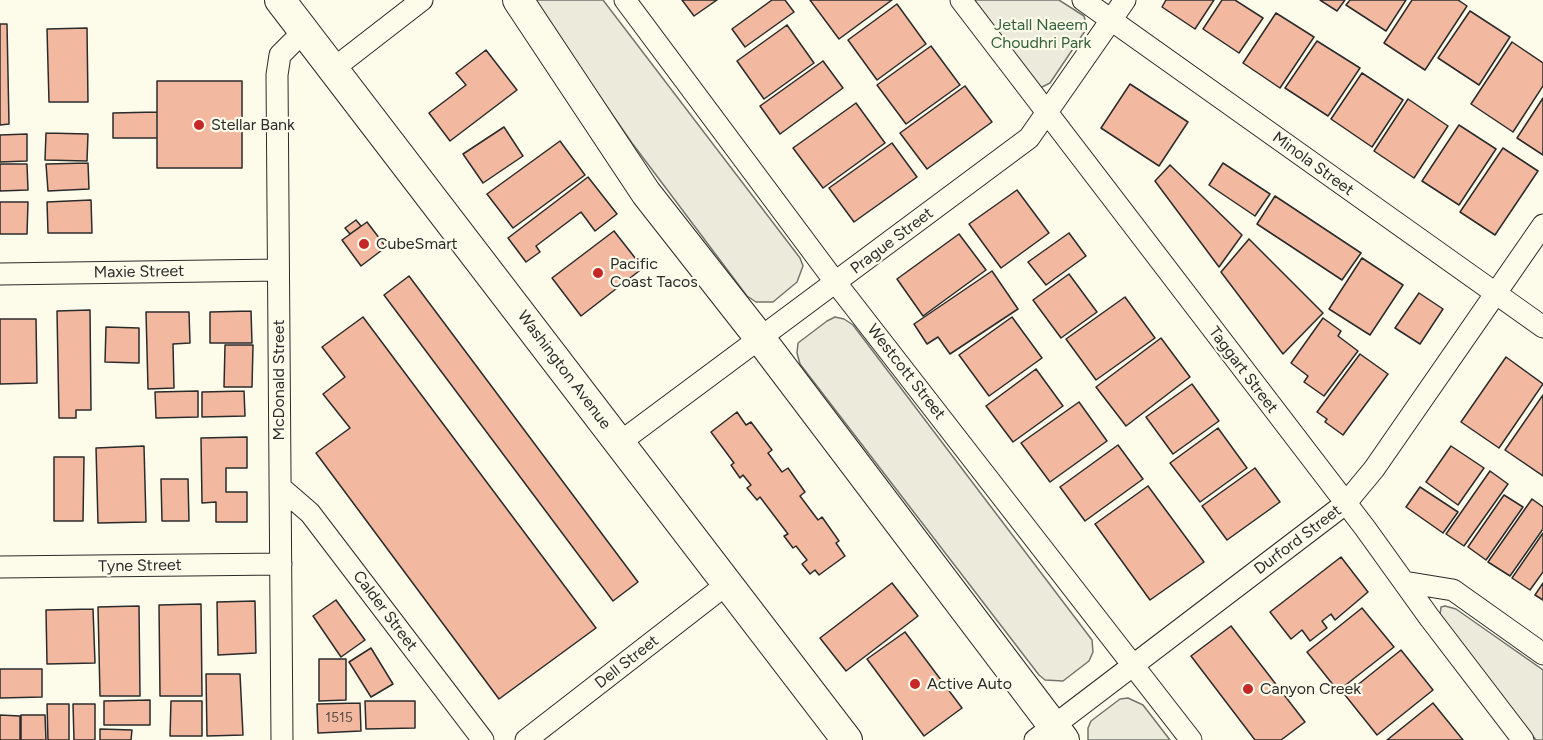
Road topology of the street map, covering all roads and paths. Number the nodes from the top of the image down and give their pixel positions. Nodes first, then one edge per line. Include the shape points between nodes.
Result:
1 (280, 0) edge
2 (422, 0) edge
3 (518, 0) edge
4 (625, 0) edge
5 (961, 0) edge
6 (1083, 0) edge
7 (1125, 0) edge
8 (1111, 20) junction
9 (304, 31) junction
10 (333, 69) junction
11 (1045, 112) junction
12 (1543, 225) edge
13 (278, 270) junction
14 (0, 274) edge
15 (836, 283) junction
16 (1493, 293) junction
17 (1543, 327) edge
18 (759, 337) junction
19 (619, 443) junction
20 (280, 487) junction
21 (1346, 504) junction
22 (281, 564) junction
23 (0, 567) edge
24 (1404, 582) junction
25 (727, 584) junction
26 (1543, 654) edge
27 (1133, 664) junction
28 (1051, 735) edge
29 (282, 740) edge
30 (483, 740) edge
31 (526, 740) edge
32 (847, 740) edge
33 (1191, 740) edge
34 (1523, 740) edge

1 - 9 main road, Washington Avenue
2 - 10 street
3 - 18 main road via 646,193
4 - 15 street, Westcott Street
5 - 11 street, Taggart Street
6 - 8 street, Minola Street
7 - 8 street, Prague Street
8 - 11 street, Prague Street
8 - 16 street, Minola Street
9 - 10 main road, Washington Avenue
9 - 13 street, McDonald Street via 280,55 277,75
10 - 19 main road, Washington Avenue
11 - 15 street, Prague Street via 1029,138
11 - 21 street, Taggart Street
12 - 16 street, Durford Street
13 - 14 street, Maxie Street
13 - 20 street, McDonald Street
15 - 18 street, Prague Street
15 - 27 street, Westcott Street
16 - 17 street, Minola Street
16 - 21 street, Durford Street
18 - 19 street, Prague Street
18 - 28 main road
19 - 25 main road, Washington Avenue
20 - 22 street, McDonald Street
20 - 30 street, Calder Street via 310,513
21 - 24 street, Taggart Street
21 - 27 street, Durford Street
22 - 23 street, Tyne Street
22 - 29 street, McDonald Street
24 - 26 street via 1453,590
24 - 34 street, Taggart Street
25 - 31 street, Dell Street
25 - 32 main road, Washington Avenue
27 - 28 street, Durford Street
27 - 33 street, Westcott Street

